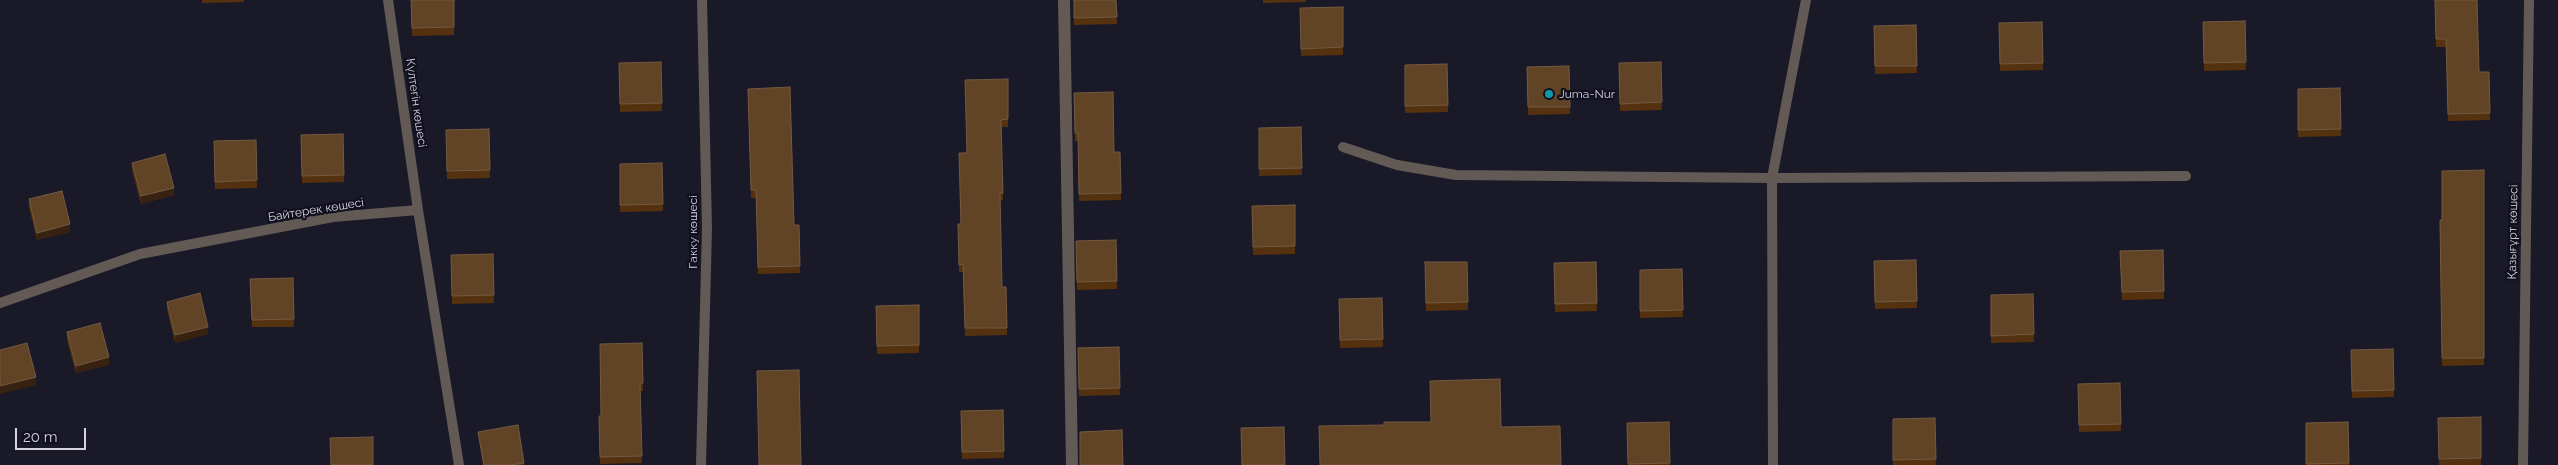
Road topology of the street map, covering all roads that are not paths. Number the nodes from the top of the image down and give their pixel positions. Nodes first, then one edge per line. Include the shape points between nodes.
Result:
1 (388, 0) edge
2 (702, 0) edge
3 (1064, 0) edge
4 (1806, 0) edge
5 (2528, 0) edge
6 (1343, 147) dead end
7 (2186, 176) dead end
8 (1772, 178) junction
9 (418, 210) junction
10 (0, 303) edge
11 (459, 465) edge
12 (701, 465) edge
13 (1072, 465) edge
14 (1773, 465) edge
15 (2523, 465) edge

1 - 9 lane, Күлтегін көшесі
2 - 12 lane, Гакку көшесі via 706,228
3 - 13 street
4 - 8 lane
5 - 15 lane, Қазығұрт көшесі
6 - 8 lane via 1397,165 1456,175
7 - 8 lane
8 - 14 lane
9 - 10 lane, Байтерек көшесі via 333,217 140,254
9 - 11 lane

